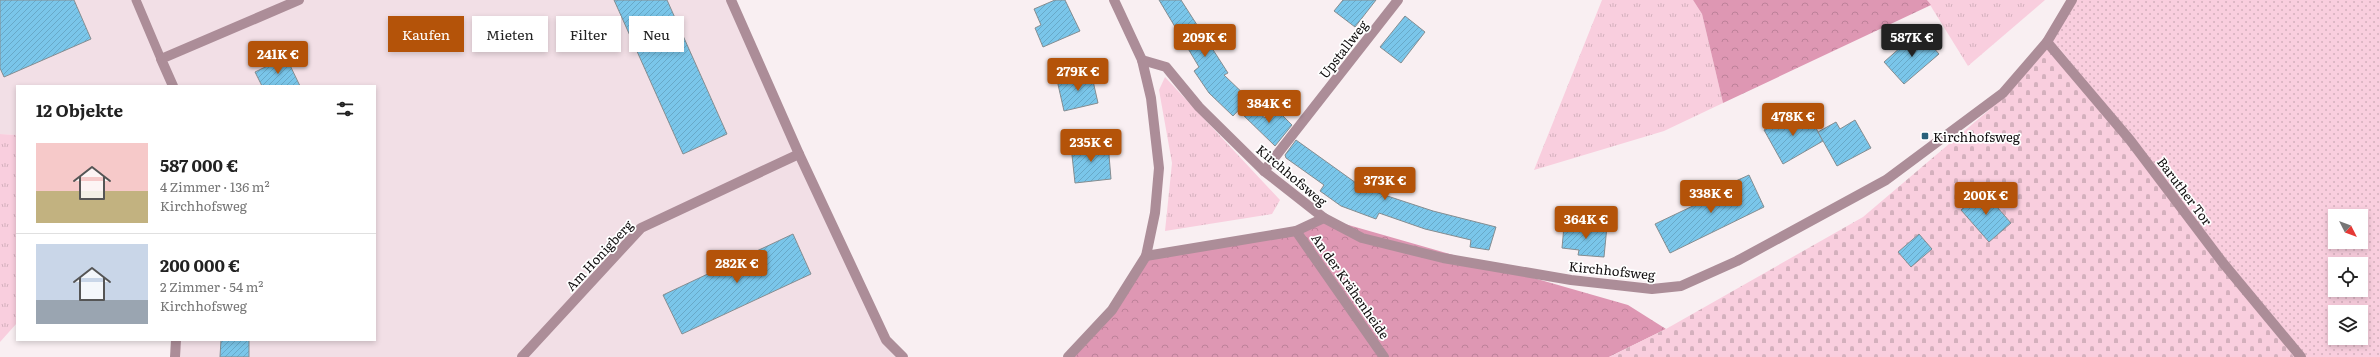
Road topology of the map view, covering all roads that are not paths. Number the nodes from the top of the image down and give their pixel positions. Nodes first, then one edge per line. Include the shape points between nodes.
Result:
1 (136, 0) edge
2 (299, 0) edge
3 (731, 0) edge
4 (1114, 0) edge
5 (1398, 0) edge
6 (2072, 0) edge
7 (2047, 42) junction
8 (161, 59) junction
9 (1142, 60) junction
10 (173, 85) edge
11 (799, 154) junction
12 (1264, 172) junction
13 (1324, 218) junction
14 (1296, 231) junction
15 (1146, 256) junction
16 (176, 341) edge
17 (175, 357) edge
18 (522, 357) edge
19 (903, 357) edge
20 (1068, 357) edge
21 (1384, 357) edge
22 (2301, 357) edge

1 - 8 lane
2 - 8 street
3 - 11 street
4 - 9 street
5 - 12 street, Upstallweg
6 - 7 street, Kirchhofsweg
7 - 13 street, Kirchhofsweg via 2003,94 1886,180 1737,261 1681,286 1652,289 1443,258 1362,238
7 - 22 street, Baruther Tor via 2130,140 2223,263
8 - 10 street
9 - 12 street, Kirchhofsweg via 1166,67 1199,107
9 - 15 street via 1151,98 1159,168 1155,213
11 - 18 street, Am Honigberg via 641,228
11 - 19 street via 886,340
12 - 13 street, Kirchhofsweg
13 - 14 street
14 - 15 street
14 - 21 street, An der Krähenheide
15 - 20 street via 1112,310
16 - 17 street

